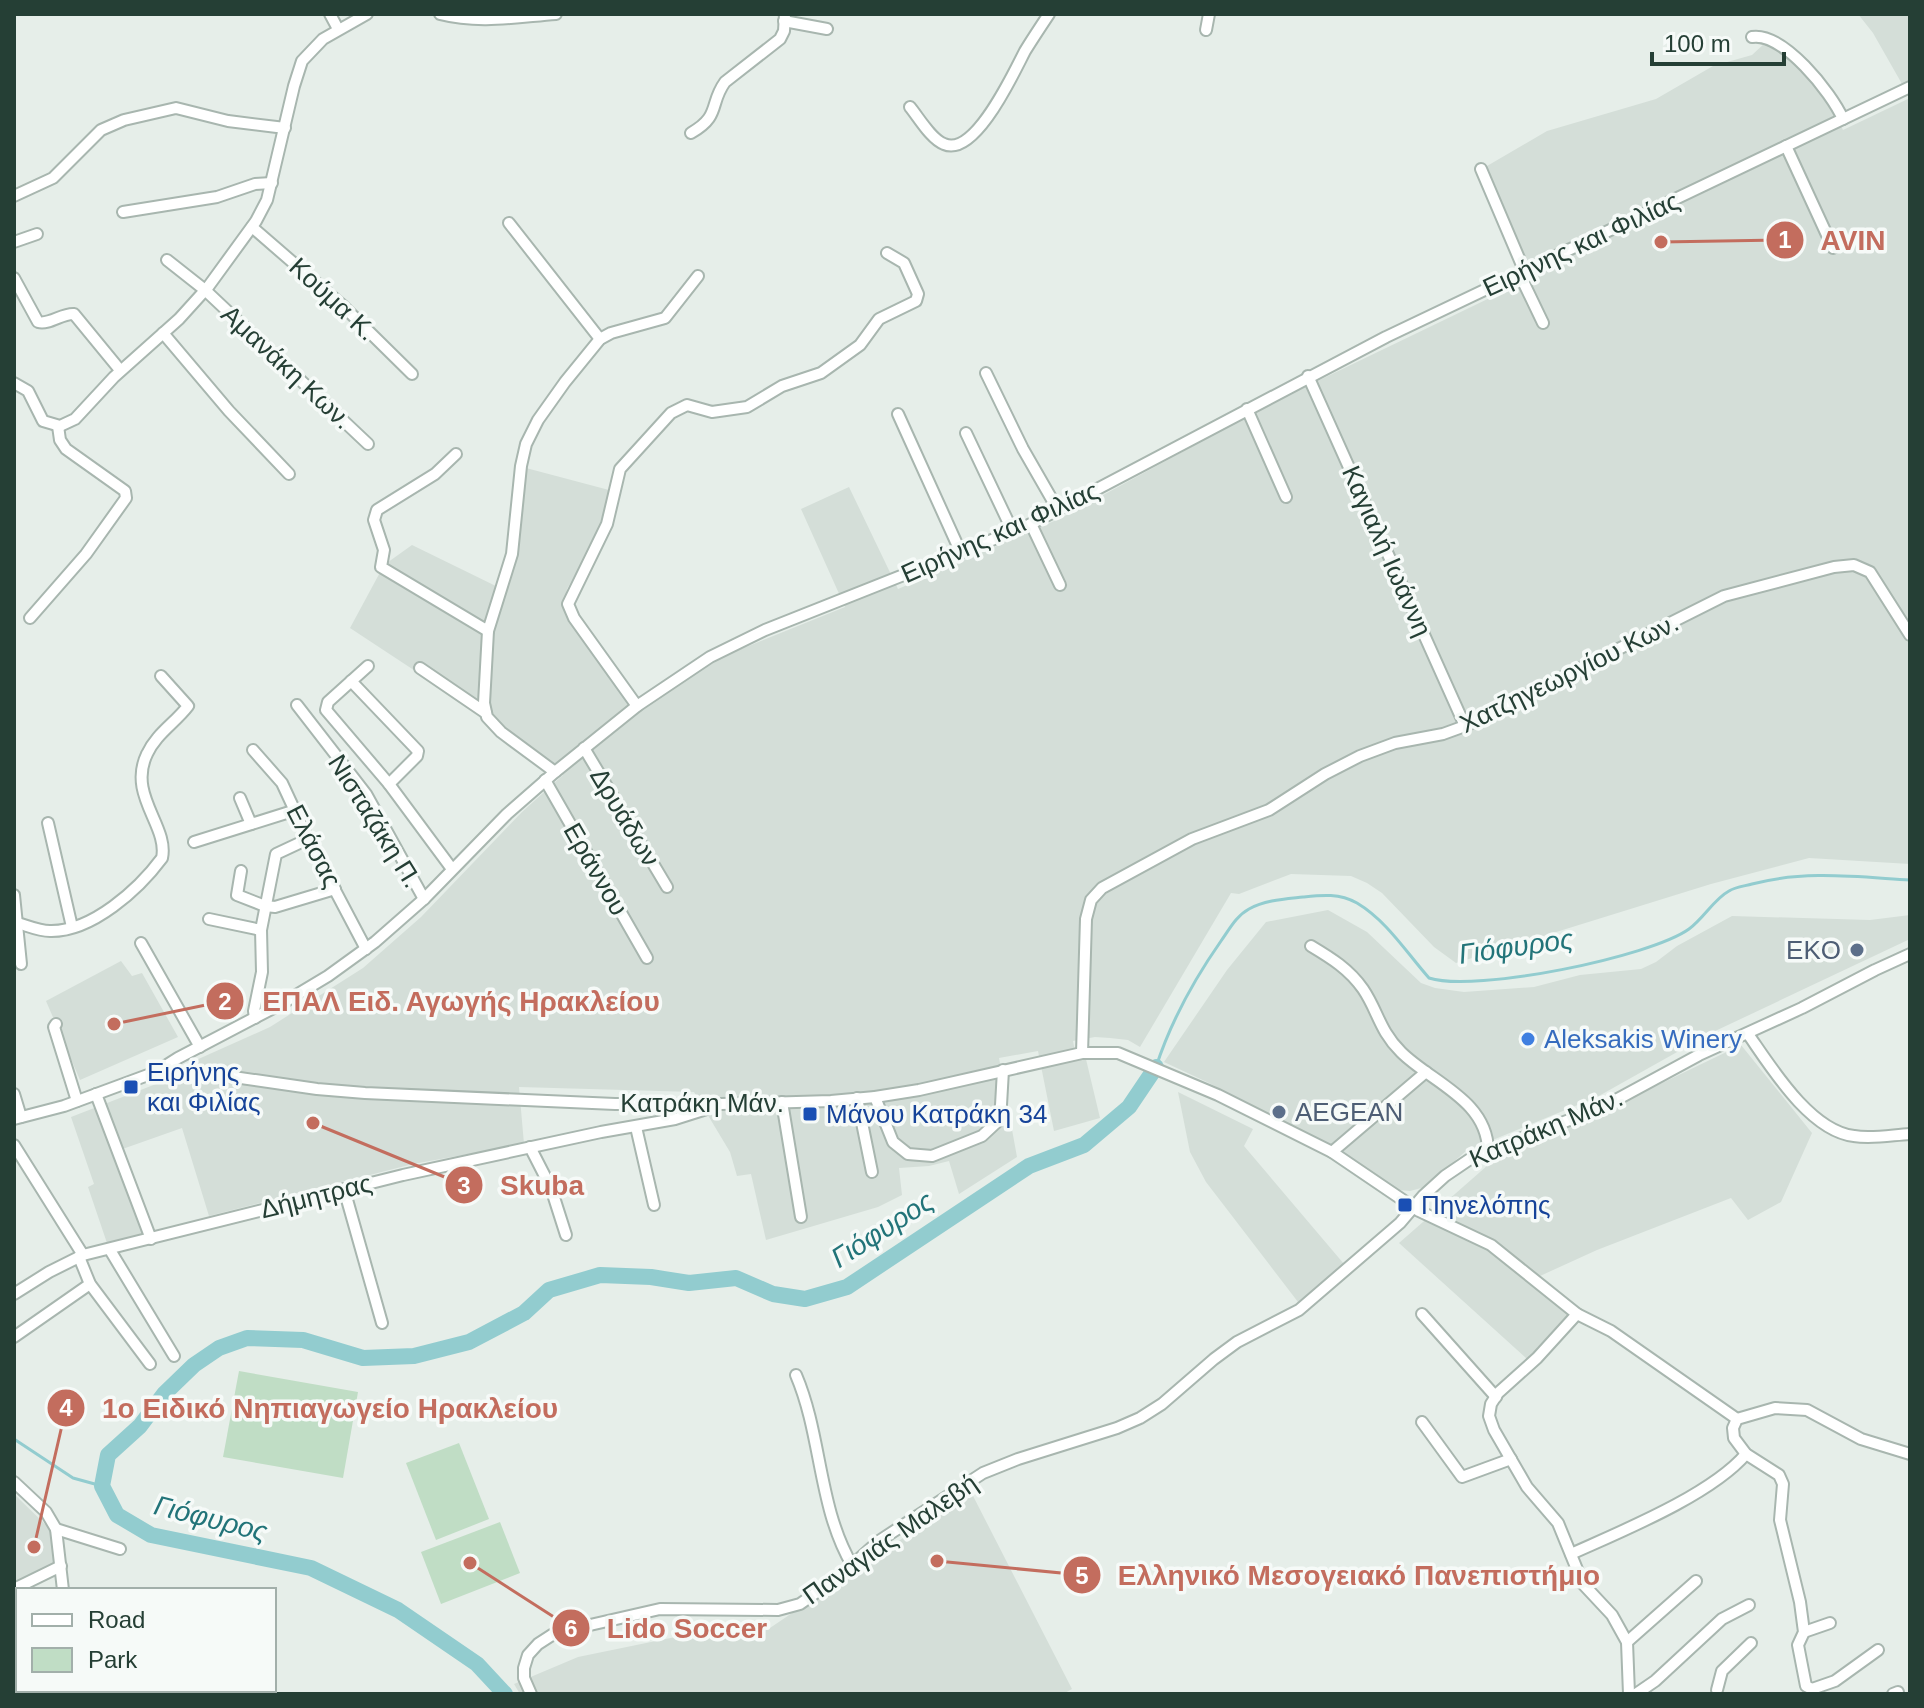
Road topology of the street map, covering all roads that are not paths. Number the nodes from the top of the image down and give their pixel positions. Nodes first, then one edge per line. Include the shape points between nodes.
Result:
1 (330, 14) edge
2 (367, 14) edge
3 (556, 14) edge
4 (1049, 14) edge
5 (1209, 14) edge
6 (446, 15) edge
7 (784, 18) edge
8 (338, 29) junction
9 (827, 29) dead end
10 (1206, 30) dead end
11 (1752, 37) dead end
12 (1910, 87) edge
13 (910, 107) dead end
14 (1843, 119) junction
15 (285, 128) junction
16 (691, 133) dead end
17 (1786, 146) junction
18 (1481, 169) dead end
19 (272, 183) junction
20 (14, 196) edge
21 (123, 212) dead end
22 (509, 223) dead end
23 (252, 227) junction
24 (37, 234) dead end
25 (14, 242) edge
26 (1833, 248) dead end
27 (887, 253) dead end
28 (167, 260) dead end
29 (1521, 272) junction
30 (698, 276) dead end
31 (14, 278) edge
32 (205, 290) junction
33 (1543, 323) dead end
34 (163, 333) junction
35 (600, 339) junction
36 (120, 370) junction
37 (986, 373) dead end
38 (412, 374) dead end
39 (1308, 376) junction
40 (14, 383) edge
41 (1247, 409) junction
42 (898, 414) dead end
43 (58, 426) junction
44 (966, 433) dead end
45 (368, 444) dead end
46 (456, 454) dead end
47 (289, 474) dead end
48 (1286, 497) dead end
49 (1058, 510) junction
50 (1031, 524) junction
51 (1013, 532) junction
52 (961, 553) junction
53 (1060, 585) dead end
54 (30, 618) dead end
55 (488, 631) junction
56 (1910, 635) edge
57 (368, 666) dead end
58 (420, 668) dead end
59 (161, 676) dead end
60 (351, 681) junction
61 (297, 705) dead end
62 (637, 706) junction
63 (486, 713) junction
64 (1465, 726) junction
65 (584, 748) junction
66 (253, 750) dead end
67 (555, 772) junction
68 (545, 780) junction
69 (389, 784) junction
70 (240, 798) dead end
71 (296, 810) junction
72 (48, 823) dead end
73 (251, 824) junction
74 (308, 839) junction
75 (194, 842) dead end
76 (452, 869) junction
77 (241, 871) dead end
78 (667, 887) dead end
79 (335, 889) junction
80 (14, 895) edge
81 (424, 899) junction
82 (265, 906) junction
83 (209, 919) dead end
84 (16, 922) edge
85 (72, 927) junction
86 (261, 930) junction
87 (141, 943) dead end
88 (1311, 946) dead end
89 (366, 949) junction
90 (1910, 954) edge
91 (647, 958) dead end
92 (21, 964) dead end
93 (255, 1018) junction
94 (56, 1024) dead end
95 (1748, 1034) junction
96 (200, 1047) junction
97 (1082, 1053) junction
98 (1003, 1070) junction
99 (156, 1072) junction
100 (1426, 1072) junction
101 (14, 1094) edge
102 (96, 1094) junction
103 (875, 1097) junction
104 (857, 1098) junction
105 (77, 1101) junction
106 (782, 1102) junction
107 (721, 1104) junction
108 (18, 1118) edge
109 (636, 1127) junction
110 (1910, 1134) edge
111 (14, 1145) edge
112 (530, 1147) junction
113 (1488, 1150) junction
114 (1332, 1152) junction
115 (872, 1172) dead end
116 (344, 1189) junction
117 (654, 1205) dead end
118 (1413, 1207) junction
119 (801, 1217) dead end
120 (566, 1235) dead end
121 (151, 1239) junction
122 (110, 1250) junction
123 (81, 1256) junction
124 (90, 1284) junction
125 (14, 1294) edge
126 (1422, 1314) dead end
127 (1577, 1314) junction
128 (382, 1323) dead end
129 (14, 1337) edge
130 (174, 1356) dead end
131 (150, 1364) dead end
132 (796, 1375) dead end
133 (1496, 1397) junction
134 (1737, 1419) junction
135 (1422, 1422) dead end
136 (1746, 1454) junction
137 (1910, 1454) edge
138 (1511, 1459) junction
139 (14, 1482) edge
140 (56, 1529) junction
141 (120, 1549) dead end
142 (1571, 1554) junction
143 (852, 1565) junction
144 (61, 1566) junction
145 (1696, 1581) dead end
146 (16, 1588) edge
147 (63, 1588) edge
148 (1749, 1605) dead end
149 (1830, 1623) dead end
150 (1804, 1632) junction
151 (1627, 1642) junction
152 (1751, 1643) dead end
153 (1878, 1650) dead end
154 (1714, 1693) edge
155 (531, 1694) edge
156 (1629, 1694) edge
157 (1636, 1694) edge

1 - 8 street
2 - 8 street
3 - 6 street via 488,20
4 - 13 street via 978,130 967,139 946,146
5 - 10 street
7 - 9 street
7 - 16 street via 780,39 725,82 709,121
8 - 15 street via 302,61
11 - 14 street via 1763,37 1809,68
12 - 14 street, Ειρήνης και Φιλίας
14 - 17 street, Ειρήνης και Φιλίας
15 - 19 street
15 - 20 street via 176,108 124,120 101,130 40,187
17 - 26 street
17 - 29 street, Ειρήνης και Φιλίας
18 - 29 street
19 - 21 street
19 - 23 street
22 - 35 street
23 - 32 street
23 - 38 street, Κούμα Κ.
24 - 25 street
27 - 62 street via 906,267 916,301 879,319 860,345 837,363 747,407 712,412 680,407 620,469 607,524 568,604
28 - 32 street, Αμανάκη Κων.
29 - 33 street
29 - 39 street, Ειρήνης και Φιλίας
30 - 35 street via 665,318
31 - 36 street via 38,322 74,314
32 - 34 street
32 - 45 street, Αμανάκη Κων.
34 - 36 street
34 - 47 street
35 - 55 street via 529,437 512,554
36 - 43 street via 75,419
37 - 49 street
39 - 41 street, Ειρήνης και Φιλίας
39 - 64 street, Καγιαλή Ιωάννη
40 - 43 street via 28,391 43,421
41 - 48 street
41 - 49 street, Ειρήνης και Φιλίας
42 - 52 street
43 - 54 street via 66,449 125,491 126,498
44 - 51 street
46 - 55 street via 435,474 377,510 374,520 384,550 381,567
49 - 50 street, Ειρήνης και Φιλίας
50 - 51 street, Ειρήνης και Φιλίας
50 - 53 street
51 - 52 street, Ειρήνης και Φιλίας
52 - 62 street, Ειρήνης και Φιλίας via 746,639
55 - 63 street
56 - 64 street, Χατζηγεωργίου Κων. via 1870,572 1854,565 1834,567 1724,596
57 - 60 street
58 - 63 street
59 - 85 street via 188,706 160,734 143,767 145,800 163,855 115,907
60 - 69 street via 326,710
60 - 69 street via 418,751
61 - 81 street, Νισταζάκη Π. via 366,794
62 - 65 street, Ειρήνης και Φιλίας
63 - 67 street via 506,738
64 - 97 street, Χατζηγεωργίου Κων. via 1360,756 1269,810 1192,839 1098,891 1086,919
65 - 67 street, Ειρήνης και Φιλίας
65 - 78 street, Δρυάδων
66 - 71 street, Ελάσας via 282,783
67 - 68 street, Ειρήνης και Φιλίας
68 - 76 street, Ειρήνης και Φιλίας
68 - 91 street, Εράννου
69 - 76 street
70 - 73 street
71 - 73 street
71 - 74 street, Ελάσας
72 - 85 street
73 - 75 street
74 - 79 street, Ελάσας
74 - 82 street via 276,854
76 - 81 street, Ειρήνης και Φιλίας
77 - 82 street via 237,895
79 - 82 street
79 - 89 street, Ελάσας
80 - 84 street
81 - 89 street, Ειρήνης και Φιλίας
82 - 86 street
83 - 86 street
84 - 85 street via 52,931
84 - 92 street
86 - 93 street
87 - 96 street
88 - 100 street via 1344,966 1364,990 1380,1027
89 - 93 street, Ειρήνης και Φιλίας
90 - 95 street, Κατράκη Μάν.
93 - 96 street, Ειρήνης και Φιλίας
94 - 105 street via 57,1045
95 - 110 street via 1803,1106 1832,1129 1853,1136
95 - 113 street, Κατράκη Μάν. via 1603,1107
96 - 99 street, Ειρήνης και Φιλίας
97 - 98 street, Κατράκη Μάν.
97 - 114 street, Κατράκη Μάν. via 1131,1057
98 - 103 street, Κατράκη Μάν.
98 - 103 street via 997,1122 982,1136 932,1156 908,1154 893,1142
99 - 102 street
99 - 107 street, Κατράκη Μάν. via 206,1073 365,1093
100 - 113 street via 1482,1122
100 - 114 street
101 - 108 street
102 - 105 street
102 - 121 street
103 - 104 street, Κατράκη Μάν.
104 - 106 street, Κατράκη Μάν.
104 - 115 street
105 - 108 street
106 - 107 street, Κατράκη Μάν.
106 - 119 street
107 - 109 street, Δήμητρας
109 - 112 street, Δήμητρας
109 - 117 street
111 - 123 street
112 - 116 street, Δήμητρας
112 - 120 street
113 - 118 street, Κατράκη Μάν. via 1452,1170
114 - 118 street, Κατράκη Μάν.
116 - 121 street, Δήμητρας
116 - 128 street
118 - 127 street via 1491,1245
118 - 143 street, Παναγιάς Μαλεβή via 1299,1310 1237,1342 1162,1404 1117,1428 983,1473 914,1516
121 - 122 street, Δήμητρας
122 - 123 street, Δήμητρας
122 - 130 street
123 - 124 street
123 - 125 street, Δήμητρας
124 - 129 street
124 - 131 street
126 - 133 street
127 - 133 street
127 - 134 street via 1611,1331
132 - 143 street via 831,1517
133 - 138 street via 1489,1416
134 - 136 street via 1734,1438
134 - 137 street via 1775,1408 1807,1410 1861,1439
135 - 138 street via 1462,1477
136 - 142 street via 1700,1490
136 - 150 street via 1779,1475 1783,1484 1780,1520
138 - 142 street via 1558,1523
139 - 140 street
140 - 141 street
140 - 144 street
142 - 151 street via 1583,1584 1612,1615
143 - 155 street, Παναγιάς Μαλεβή via 800,1604 778,1610 660,1609 555,1633 528,1655 524,1678
144 - 146 street
144 - 147 street
145 - 151 street
148 - 157 street via 1722,1619
149 - 150 street
150 - 153 street via 1798,1645 1809,1689 1835,1681
151 - 156 street
152 - 154 street via 1722,1671

